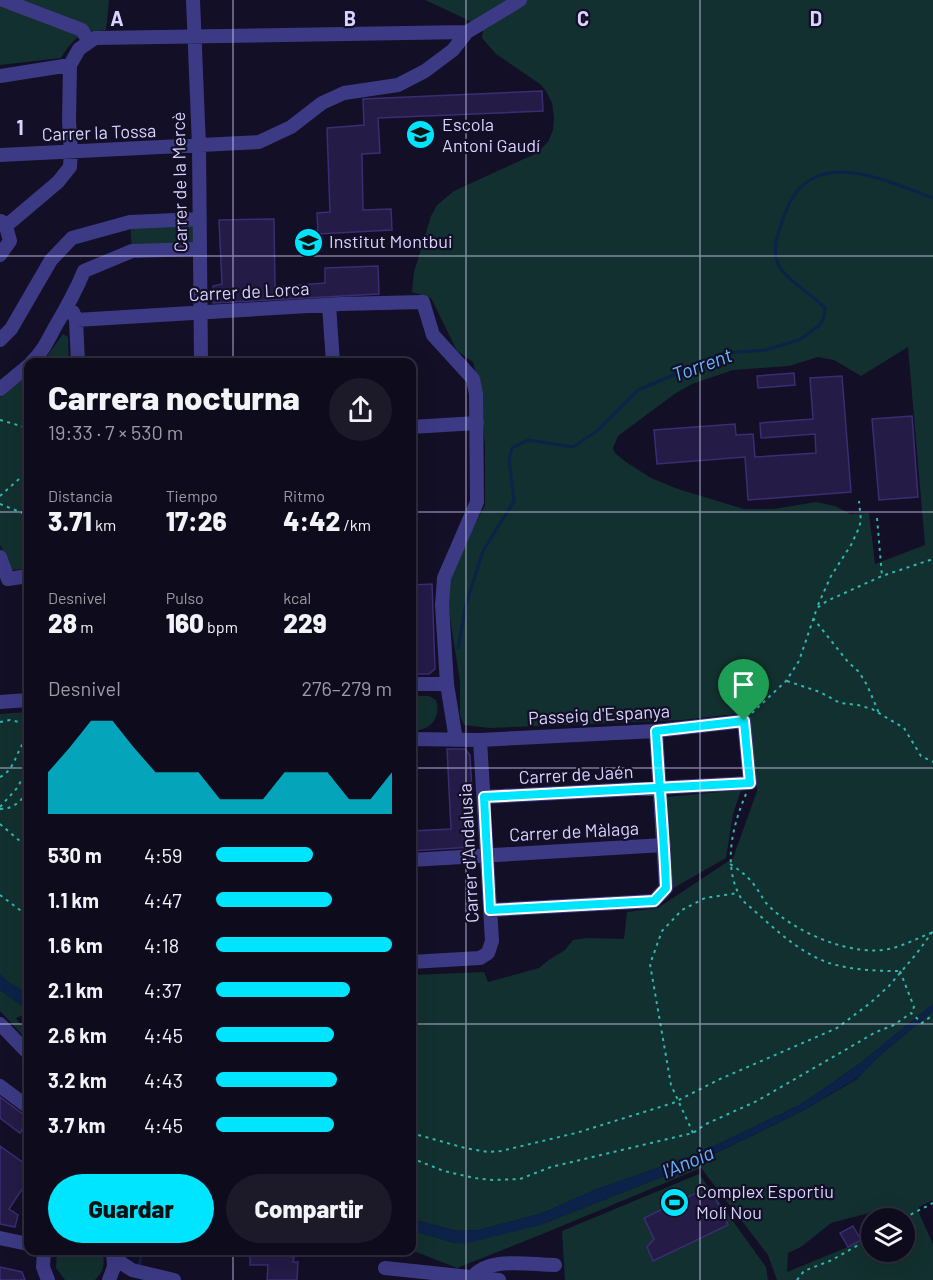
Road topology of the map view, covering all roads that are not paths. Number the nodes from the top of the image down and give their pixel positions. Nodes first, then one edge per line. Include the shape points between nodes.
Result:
1 (3, 0) edge
2 (193, 0) edge
3 (520, 0) edge
4 (467, 32) junction
5 (194, 37) junction
6 (89, 42) junction
7 (70, 65) junction
8 (0, 76) edge
9 (199, 146) junction
10 (71, 151) junction
11 (0, 155) edge
12 (200, 219) junction
13 (3, 223) edge
14 (199, 249) junction
15 (0, 255) edge
16 (71, 304) junction
17 (329, 305) junction
18 (199, 312) junction
19 (76, 320) junction
20 (0, 340) edge
21 (36, 358) edge
22 (78, 358) edge
23 (201, 358) edge
24 (333, 358) edge
25 (24, 369) edge
26 (0, 389) edge
27 (477, 423) junction
28 (416, 427) edge
29 (0, 557) edge
30 (24, 577) edge
31 (416, 684) edge
32 (447, 684) junction
33 (24, 700) edge
34 (0, 702) edge
35 (656, 731) junction
36 (416, 740) edge
37 (456, 740) junction
38 (480, 740) junction
39 (750, 783) joint
40 (660, 789) junction
41 (484, 797) junction
42 (664, 845) junction
43 (487, 855) junction
44 (416, 860) edge
45 (490, 910) junction
46 (416, 962) edge
47 (0, 1024) edge
48 (24, 1049) edge
49 (0, 1086) edge
50 (24, 1104) edge
51 (0, 1238) edge
52 (24, 1243) edge
53 (44, 1255) edge
54 (555, 1265) dead end
55 (385, 1268) dead end
56 (121, 1269) edge
57 (470, 1279) edge
58 (48, 1280) edge
59 (174, 1280) edge
60 (499, 1280) edge

1 - 6 street via 82,30
2 - 5 street, Carrer de la Mercè
3 - 4 street
4 - 5 street
4 - 9 street, Carrer la Tossa via 453,50 398,85 344,93 259,142
5 - 6 street via 95,38
5 - 9 street, Carrer de la Mercè
6 - 7 street via 79,49
7 - 8 street
7 - 10 street
9 - 10 street, Carrer la Tossa
9 - 12 street, Carrer de la Mercè
10 - 11 street, Carrer la Tossa
10 - 13 street via 70,166 58,182
12 - 14 street, Carrer de la Mercè
12 - 20 street via 130,222 72,237 51,260
13 - 15 street via 10,241
14 - 16 street via 132,251 84,271
14 - 18 street, Carrer de la Mercè
16 - 19 street
16 - 21 street
17 - 18 street, Carrer de Lorca
17 - 24 street
17 - 27 street, Carrer de Lorca via 423,302 433,335 473,379
18 - 19 street, Carrer de Lorca
18 - 23 street, Carrer de la Mercè
19 - 22 street
25 - 26 street
27 - 28 street
27 - 32 street via 477,502 444,578 441,605
29 - 30 street via 8,579
31 - 32 street
32 - 37 street
33 - 34 street
35 - 38 street, Passeig d'Espanya
35 - 39 street, Passeig d'Espanya via 744,721
35 - 40 street
36 - 37 street, Passeig d'Espanya
37 - 38 street, Passeig d'Espanya
38 - 41 street, Carrer d'Andalusia
39 - 40 street, Carrer de Jaén
40 - 41 street, Carrer de Jaén
40 - 42 street
41 - 43 street, Carrer d'Andalusia
42 - 43 street, Carrer de Màlaga
42 - 45 street via 666,888 654,901
43 - 44 street, Carrer de Màlaga
43 - 45 street, Carrer d'Andalusia
45 - 46 street, Carrer d'Andalusia via 492,941 488,953 480,958
47 - 48 street
49 - 50 street
51 - 52 street
53 - 58 street
54 - 57 street via 493,1264 479,1269
55 - 57 street
56 - 59 street
57 - 60 street

